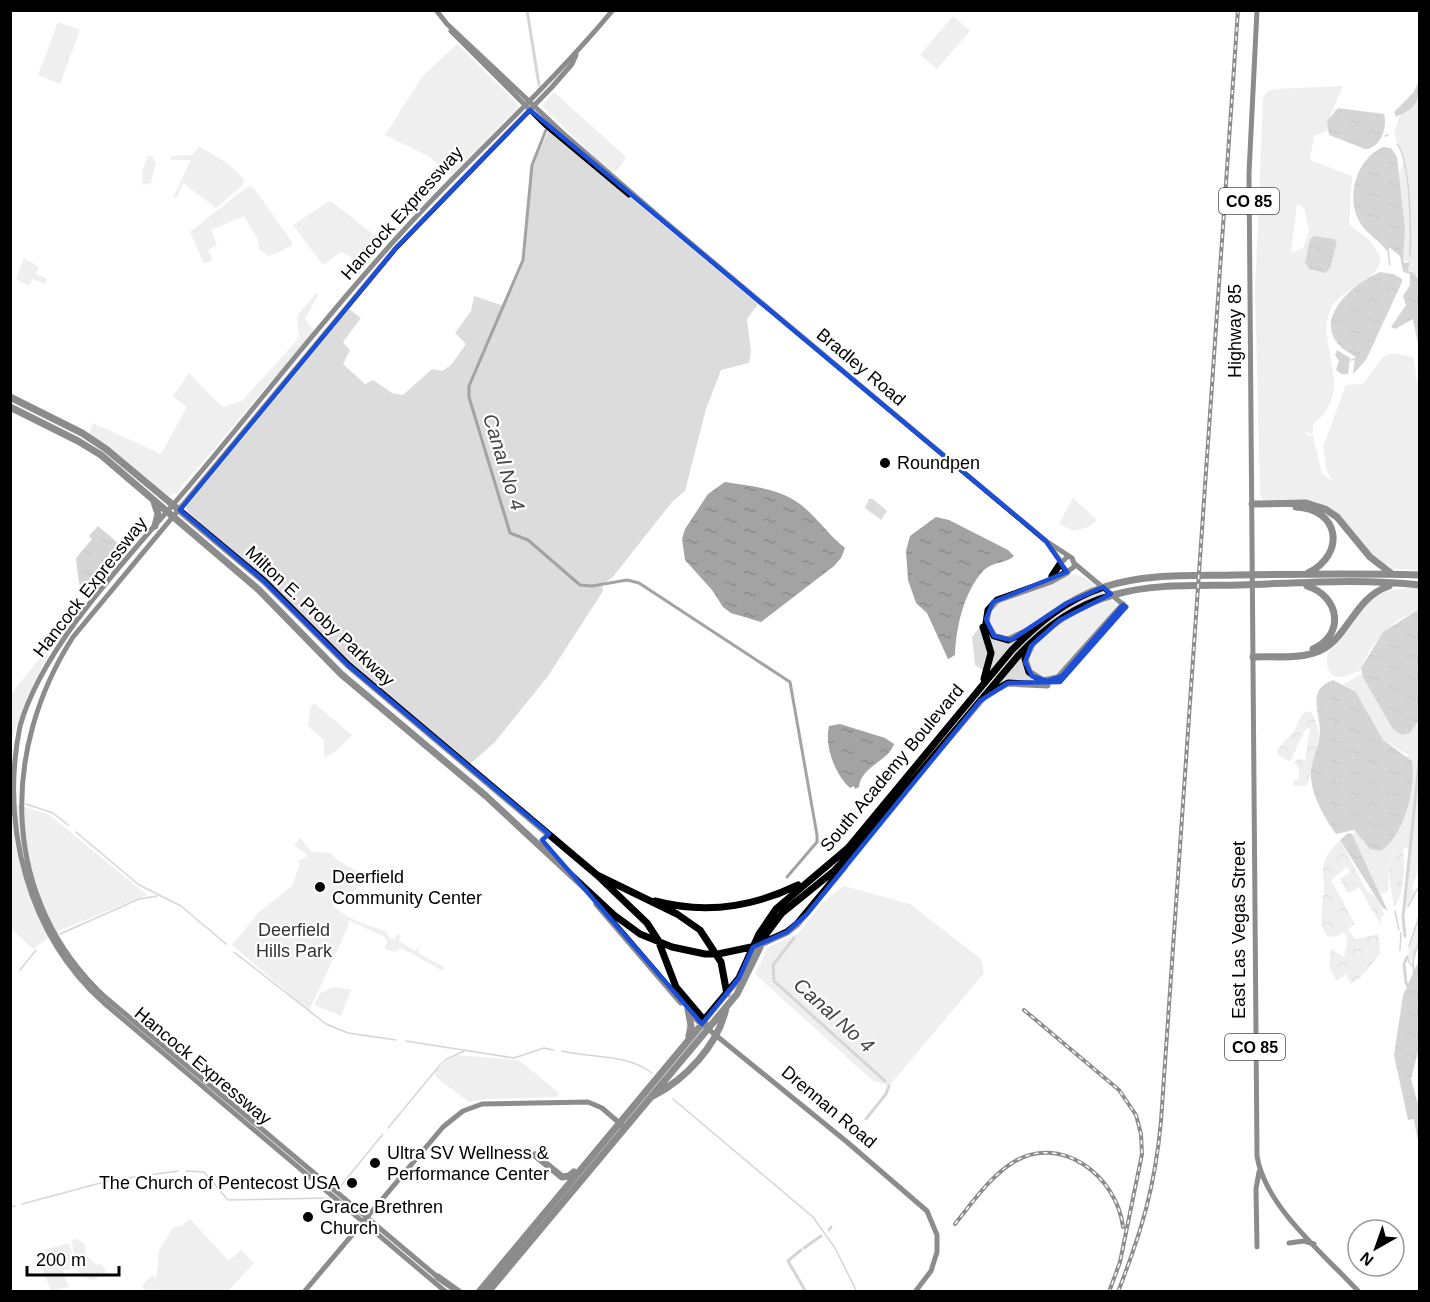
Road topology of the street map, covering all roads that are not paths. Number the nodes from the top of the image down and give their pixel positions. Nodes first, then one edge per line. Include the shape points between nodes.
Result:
1 (436, 10) edge
2 (613, 10) edge
3 (1257, 10) edge
4 (530, 105) junction
5 (454, 183) junction
6 (10, 397) edge
7 (10, 407) edge
8 (153, 500) junction
9 (173, 505) junction
10 (1252, 506) junction
11 (180, 510) junction
12 (171, 514) junction
13 (155, 526) junction
14 (1046, 541) junction
15 (1067, 557) junction
16 (1061, 563) junction
17 (1075, 564) junction
18 (1069, 571) junction
19 (1305, 574) junction
20 (1392, 574) junction
21 (1419, 575) edge
22 (1090, 577) junction
23 (1299, 584) junction
24 (1407, 584) junction
25 (1419, 585) edge
26 (1067, 603) junction
27 (1125, 606) junction
28 (1056, 622) junction
29 (1253, 655) junction
30 (978, 691) junction
31 (980, 701) junction
32 (14, 758) edge
33 (857, 848) junction
34 (597, 875) junction
35 (816, 875) junction
36 (574, 877) junction
37 (634, 895) junction
38 (763, 934) junction
39 (752, 956) junction
40 (688, 1009) junction
41 (703, 1022) junction
42 (709, 1028) junction
43 (687, 1042) junction
44 (648, 1099) junction
45 (622, 1125) junction
46 (535, 1155) dead end
47 (588, 1160) junction
48 (1259, 1170) junction
49 (365, 1219) junction
50 (1289, 1243) dead end
51 (1315, 1245) junction
52 (1257, 1246) dead end
53 (438, 1277) joint
54 (304, 1292) edge
55 (446, 1292) edge
56 (457, 1292) edge
57 (477, 1292) edge
58 (488, 1292) edge
59 (915, 1292) edge
60 (1359, 1292) edge

1 - 4 main road, Bradley Road
2 - 4 main road via 572,64
3 - 10 main road, Highway 85 / CO 85 via 1249,152
4 - 5 main road, Hancock Expressway
4 - 5 main road, Hancock Expressway via 481,150
4 - 14 main road, Bradley Road via 580,156 657,215
5 - 9 main road, Hancock Expressway via 392,243
5 - 11 main road, Hancock Expressway
6 - 9 highway, Milton E. Proby Parkway via 94,440
7 - 8 highway, Milton E. Proby Parkway via 90,448
8 - 12 highway, Milton E. Proby Parkway
8 - 13 highway via 158,514
9 - 11 highway, Milton E. Proby Parkway
9 - 12 main road, Hancock Expressway
10 - 19 highway via 1304,507 1323,517 1332,530 1332,548 1326,561
10 - 20 highway via 1306,503 1325,508 1338,517 1370,557
10 - 29 main road, Highway 85 / CO 85
11 - 12 main road, Hancock Expressway
11 - 34 highway, Milton E. Proby Parkway via 264,581 348,665
12 - 13 main road, Hancock Expressway
12 - 32 main road, Hancock Expressway via 58,657 28,718
12 - 36 highway, Milton E. Proby Parkway via 259,590 333,666
13 - 32 main road, Hancock Expressway via 45,667 21,723
14 - 15 main road, Bradley Road
14 - 16 main road, Bradley Road
15 - 16 main road
15 - 17 main road, Bradley Road
16 - 18 main road, Bradley Road
16 - 30 highway via 1053,576 999,594 987,604 982,621 991,660
17 - 18 main road
17 - 22 main road, Bradley Road
18 - 22 main road, Bradley Road
18 - 26 highway via 997,600 988,610 986,623 994,636 1011,640
19 - 20 highway, South Academy Boulevard
19 - 26 highway, South Academy Boulevard via 1175,576 1114,584
20 - 21 highway, South Academy Boulevard
22 - 27 main road, Bradley Road
23 - 24 highway, South Academy Boulevard
23 - 28 highway, South Academy Boulevard via 1125,592 1100,599
23 - 29 highway via 1316,588 1331,602 1336,620 1330,638 1310,650
24 - 25 highway, South Academy Boulevard
24 - 29 highway via 1371,594 1334,641 1317,653
26 - 30 highway, South Academy Boulevard via 1027,634
27 - 28 highway via 1065,673 1043,681 1029,672 1025,658 1031,646
27 - 31 highway via 1060,682 1047,686 1008,683
28 - 31 highway, South Academy Boulevard via 1026,648
29 - 48 main road, East Las Vegas Street / CO 85 via 1255,1128
30 - 35 highway, South Academy Boulevard via 848,848
31 - 33 highway, South Academy Boulevard
32 - 49 main road, Hancock Expressway via 23,863 46,922 68,956 105,997
33 - 36 highway via 807,914 787,932 756,946 718,954 672,948 640,934
33 - 38 highway, South Academy Boulevard via 791,904
34 - 37 highway
34 - 41 highway via 654,931 676,987
35 - 37 highway via 765,900 730,907 674,906
35 - 38 highway, South Academy Boulevard via 782,903
36 - 40 highway
37 - 44 highway via 677,914 700,930 717,952 726,983 726,1009 713,1042 684,1072
38 - 39 highway, South Academy Boulevard
39 - 41 highway, South Academy Boulevard
39 - 42 highway, South Academy Boulevard via 737,994
40 - 41 highway
40 - 43 highway via 692,1026
41 - 42 main road, Drennan Road
41 - 43 highway, South Academy Boulevard
42 - 44 highway, South Academy Boulevard
42 - 59 main road, Drennan Road via 927,1211 936,1229 937,1252 931,1271
43 - 45 highway, South Academy Boulevard
44 - 45 highway, South Academy Boulevard
45 - 47 highway, South Academy Boulevard
45 - 49 main road via 588,1102 476,1106 447,1123
45 - 58 highway, South Academy Boulevard
46 - 47 highway via 564,1177
47 - 57 highway, South Academy Boulevard
48 - 51 main road, East Las Vegas Street / CO 85 via 1272,1195
48 - 52 main road
49 - 53 main road, Hancock Expressway
49 - 54 main road
49 - 55 main road, Hancock Expressway
50 - 51 main road via 1304,1241
51 - 60 main road, CO 85
53 - 56 highway

